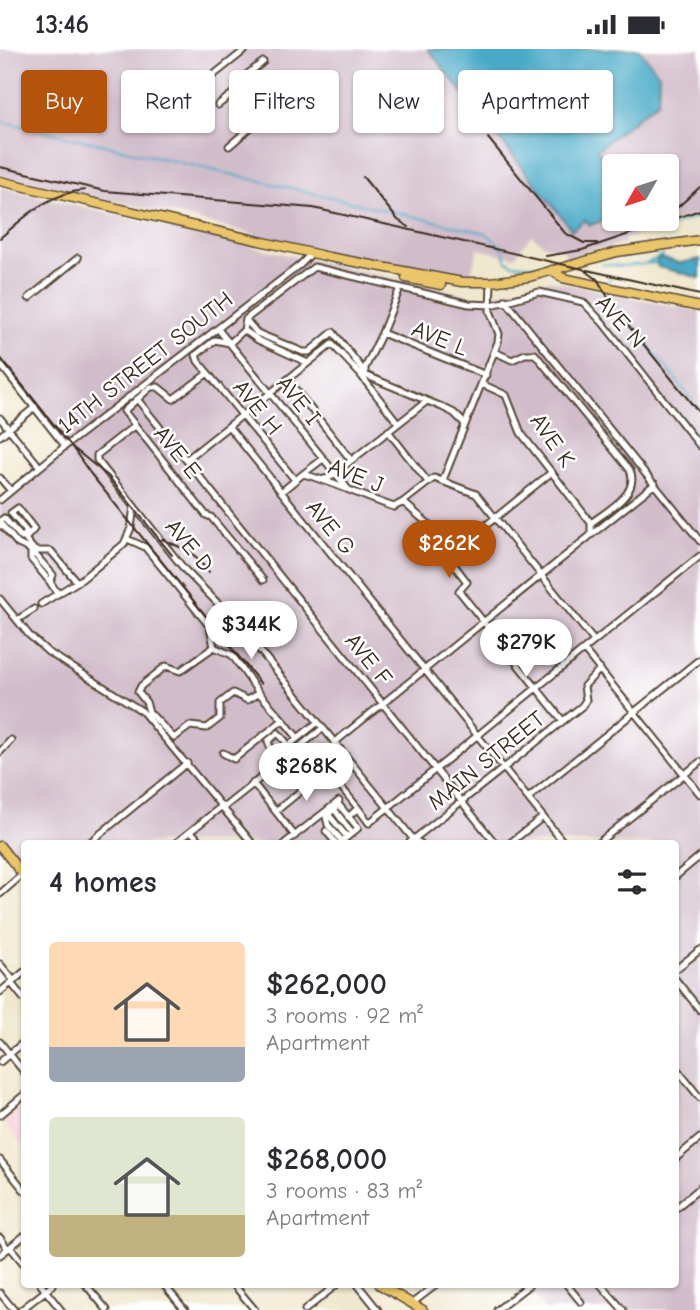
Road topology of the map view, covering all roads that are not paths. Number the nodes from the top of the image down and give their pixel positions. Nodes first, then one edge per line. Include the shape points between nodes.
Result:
1 (246, 50) edge
2 (263, 62) dead end
3 (215, 74) edge
4 (218, 106) dead end
5 (244, 133) edge
6 (229, 146) dead end
7 (0, 181) edge
8 (700, 240) edge
9 (312, 253) junction
10 (78, 258) dead end
11 (574, 263) junction
12 (552, 270) junction
13 (533, 276) junction
14 (570, 278) junction
15 (491, 285) junction
16 (400, 288) junction
17 (29, 298) dead end
18 (505, 300) junction
19 (492, 305) junction
20 (700, 307) edge
21 (246, 319) junction
22 (218, 329) junction
23 (244, 330) junction
24 (382, 333) junction
25 (230, 343) junction
26 (495, 352) junction
27 (308, 363) junction
28 (1, 366) edge
29 (208, 373) junction
30 (362, 373) junction
31 (486, 375) junction
32 (288, 380) junction
33 (482, 384) junction
34 (271, 394) junction
35 (137, 399) junction
36 (427, 401) junction
37 (35, 407) junction
38 (242, 416) junction
39 (0, 418) edge
40 (398, 423) junction
41 (465, 424) junction
42 (134, 426) junction
43 (229, 427) junction
44 (9, 429) junction
45 (388, 431) junction
46 (0, 436) edge
47 (65, 446) junction
48 (700, 446) edge
49 (323, 459) junction
50 (186, 460) junction
51 (351, 460) junction
52 (40, 467) junction
53 (552, 472) junction
54 (335, 473) junction
55 (303, 474) junction
56 (0, 478) edge
57 (323, 479) junction
58 (295, 480) junction
59 (443, 480) junction
60 (428, 482) junction
61 (655, 484) junction
62 (11, 491) junction
63 (281, 492) junction
64 (353, 493) junction
65 (0, 500) edge
66 (403, 502) junction
67 (134, 506) junction
68 (495, 518) junction
69 (0, 523) edge
70 (236, 523) junction
71 (592, 523) junction
72 (224, 533) junction
73 (591, 535) junction
74 (127, 539) junction
75 (469, 539) dead end
76 (700, 541) edge
77 (700, 556) edge
78 (541, 575) junction
79 (263, 580) dead end
80 (77, 582) junction
81 (58, 594) junction
82 (0, 599) edge
83 (41, 604) dead end
84 (34, 609) dead end
85 (17, 620) junction
86 (484, 622) junction
87 (594, 641) junction
88 (214, 647) junction
89 (584, 650) junction
90 (700, 659) edge
91 (600, 669) junction
92 (424, 670) junction
93 (537, 687) junction
94 (259, 693) junction
95 (382, 703) junction
96 (634, 713) junction
97 (283, 720) junction
98 (563, 720) junction
99 (318, 722) junction
100 (323, 728) junction
101 (478, 736) junction
102 (298, 738) junction
103 (11, 740) dead end
104 (306, 742) junction
105 (334, 743) junction
106 (284, 749) dead end
107 (313, 751) junction
108 (0, 752) edge
109 (223, 753) dead end
110 (700, 762) edge
111 (187, 763) junction
112 (504, 768) junction
113 (435, 769) junction
114 (295, 775) dead end
115 (685, 775) junction
116 (319, 776) dead end
117 (253, 783) junction
118 (700, 794) edge
119 (528, 798) junction
120 (338, 801) dead end
121 (461, 802) junction
122 (222, 807) junction
123 (358, 808) junction
124 (387, 808) junction
125 (276, 811) junction
126 (331, 812) junction
127 (348, 817) junction
128 (542, 817) junction
129 (191, 831) junction
130 (326, 831) dead end
131 (295, 836) junction
132 (93, 840) edge
133 (180, 840) edge
134 (198, 840) edge
135 (250, 840) edge
136 (289, 840) edge
137 (344, 840) edge
138 (412, 840) edge
139 (416, 840) edge
140 (493, 840) edge
141 (514, 840) edge
142 (561, 840) edge
143 (602, 840) edge
144 (0, 846) edge
145 (700, 856) edge
146 (21, 871) edge
147 (679, 874) edge
148 (21, 877) edge
149 (0, 894) edge
150 (700, 950) edge
151 (0, 964) edge
152 (679, 967) edge
153 (21, 975) edge
154 (13, 982) junction
155 (679, 983) edge
156 (0, 992) edge
157 (21, 994) edge
158 (700, 1010) edge
159 (0, 1042) edge
160 (21, 1045) edge
161 (10, 1054) junction
162 (0, 1062) edge
163 (21, 1068) edge
164 (679, 1072) edge
165 (21, 1098) edge
166 (700, 1098) edge
167 (0, 1115) edge
168 (700, 1137) edge
169 (679, 1155) edge
170 (0, 1160) edge
171 (21, 1187) edge
172 (700, 1188) edge
173 (679, 1199) edge
174 (682, 1203) junction
175 (679, 1206) edge
176 (0, 1238) edge
177 (21, 1238) edge
178 (9, 1248) junction
179 (0, 1255) edge
180 (21, 1261) edge
181 (49, 1288) edge
182 (89, 1288) edge
183 (167, 1288) edge
184 (236, 1288) edge
185 (332, 1288) edge
186 (360, 1288) edge
187 (385, 1288) edge
188 (432, 1288) edge
189 (525, 1288) edge
190 (569, 1288) edge
191 (604, 1288) edge
192 (46, 1290) junction
193 (0, 1293) edge
194 (581, 1302) dead end
195 (411, 1304) junction
196 (14, 1310) edge
197 (22, 1310) edge
198 (61, 1310) edge
199 (107, 1310) edge
200 (185, 1310) edge
201 (254, 1310) edge
202 (304, 1310) edge
203 (378, 1310) edge
204 (424, 1310) edge
205 (497, 1310) edge
206 (623, 1310) edge

1 - 3 street
2 - 4 street
5 - 6 street
7 - 9 main road
8 - 11 main road
9 - 15 main road
9 - 22 street, 14TH STREET SOUTH
10 - 17 street
11 - 12 main road
11 - 14 main road via 567,270
12 - 13 main road
12 - 14 main road
13 - 14 main road
13 - 15 main road
14 - 20 main road
15 - 19 street
16 - 19 street, AVE N
16 - 21 street, AVE N via 314,267
16 - 24 street
18 - 19 street, AVE N
18 - 48 street, AVE N via 539,292 583,302
18 - 61 street
19 - 26 street via 499,334
21 - 23 street
21 - 30 street via 257,333 309,352 333,332
22 - 25 street, AVE I
22 - 47 street, 14TH STREET SOUTH
23 - 25 street
23 - 27 street
24 - 30 street
24 - 31 street, AVE L
25 - 29 street, AVE H via 215,340 196,355
25 - 34 street, AVE I
26 - 31 street
26 - 71 street via 512,360 535,354 630,470 632,487
27 - 30 street via 332,344
27 - 32 street
28 - 37 street
29 - 35 street via 173,400 158,387
29 - 38 street, AVE H
30 - 36 street
30 - 40 street
31 - 33 street
32 - 34 street
32 - 51 street
33 - 41 street
33 - 53 street, AVE K via 506,395 521,433
34 - 38 street
34 - 49 street, AVE I
35 - 42 street, AVE E via 124,411
35 - 50 street, AVE F
36 - 40 street
36 - 41 street via 454,413
37 - 44 street
37 - 47 street
38 - 43 street
38 - 58 street, AVE H
39 - 44 street
40 - 45 street
41 - 59 street
42 - 67 street, AVE D via 97,455
42 - 72 street, AVE E
43 - 50 street
43 - 63 street, AVE G
44 - 46 street
44 - 52 street
45 - 51 street
45 - 60 street
47 - 52 street, 14TH STREET SOUTH
49 - 54 street, AVE I
49 - 55 street
50 - 70 street, AVE F
51 - 54 street
52 - 62 street, 14TH STREET SOUTH
53 - 68 street
53 - 71 street, AVE K
54 - 57 street
54 - 64 street, AVE I
55 - 57 street, AVE J
55 - 58 street, AVE J
56 - 62 street
57 - 64 street, AVE J
58 - 63 street, AVE J
59 - 60 street
59 - 68 street via 476,494
60 - 66 street, AVE J
61 - 73 street
61 - 76 street
62 - 65 street, 14TH STREET SOUTH
63 - 92 street, AVE G
64 - 66 street, AVE J via 394,507
66 - 86 street via 442,539 445,552 467,582 459,591
67 - 74 street
67 - 99 street, AVE D
68 - 75 street
68 - 78 street
69 - 80 street via 4,517 22,538 27,532 10,513 18,508 34,529 25,539 29,545 35,551 51,551
69 - 81 street via 18,544 31,550 31,559
70 - 72 street
70 - 95 street, AVE F
71 - 73 street
72 - 79 street, AVE E
73 - 78 street
74 - 80 street
74 - 88 street via 145,547 177,585 210,627
77 - 87 street
78 - 86 street
78 - 87 street
80 - 81 street
81 - 83 street
82 - 85 street
84 - 85 street
85 - 111 street via 64,663 142,711
86 - 92 street
86 - 93 street
87 - 89 street
88 - 94 street via 232,655
88 - 94 street via 180,671 166,666 138,692 149,712 174,738 190,726 207,728 220,718 219,703 233,693 247,700
89 - 91 street
89 - 93 street
90 - 96 street
91 - 96 street
91 - 98 street, MAIN STREET via 584,686 586,701
92 - 95 street
92 - 101 street, AVE G
93 - 98 street
93 - 101 street
94 - 97 street
95 - 105 street
95 - 113 street, AVE F
96 - 115 street
96 - 119 street
97 - 102 street
97 - 109 street via 234,759
98 - 112 street, MAIN STREET
99 - 100 street, AVE D
99 - 102 street
100 - 104 street
100 - 105 street, AVE D
101 - 112 street, AVE G
101 - 113 street
102 - 106 street
103 - 108 street
104 - 107 street
104 - 117 street
105 - 124 street, AVE D
107 - 114 street
107 - 123 street
110 - 115 street
111 - 122 street
111 - 132 street
112 - 119 street, AVE G
112 - 121 street, MAIN STREET
113 - 121 street, AVE F
113 - 124 street
115 - 118 street
115 - 143 street
116 - 125 street
117 - 122 street
117 - 125 street
119 - 128 street, AVE G
120 - 131 street
121 - 139 street, MAIN STREET
121 - 140 street, AVE F
122 - 129 street
122 - 135 street
123 - 124 street via 369,823
123 - 127 street
124 - 138 street, AVE D
125 - 131 street
126 - 127 street via 339,805
126 - 137 street
126 - 137 street via 326,817 328,825
127 - 137 street via 358,828
128 - 141 street
128 - 142 street, AVE G
129 - 133 street
129 - 134 street
130 - 137 street
131 - 136 street
144 - 146 main road
145 - 147 street
148 - 149 street
150 - 152 street
151 - 154 street
153 - 154 street
154 - 156 street
154 - 157 street
155 - 158 street
159 - 161 street
160 - 161 street
161 - 162 street
161 - 163 street
164 - 166 street
165 - 167 street
168 - 169 street
170 - 171 street
172 - 174 street
173 - 174 street
174 - 175 street
176 - 178 street
177 - 178 street
178 - 179 street
178 - 180 street
181 - 192 street
182 - 199 street
183 - 200 street
184 - 201 street
185 - 202 street
186 - 203 street
187 - 195 main road
188 - 195 street
189 - 205 street
190 - 194 street
191 - 206 street
192 - 197 street
192 - 198 street
193 - 196 street
195 - 204 main road

